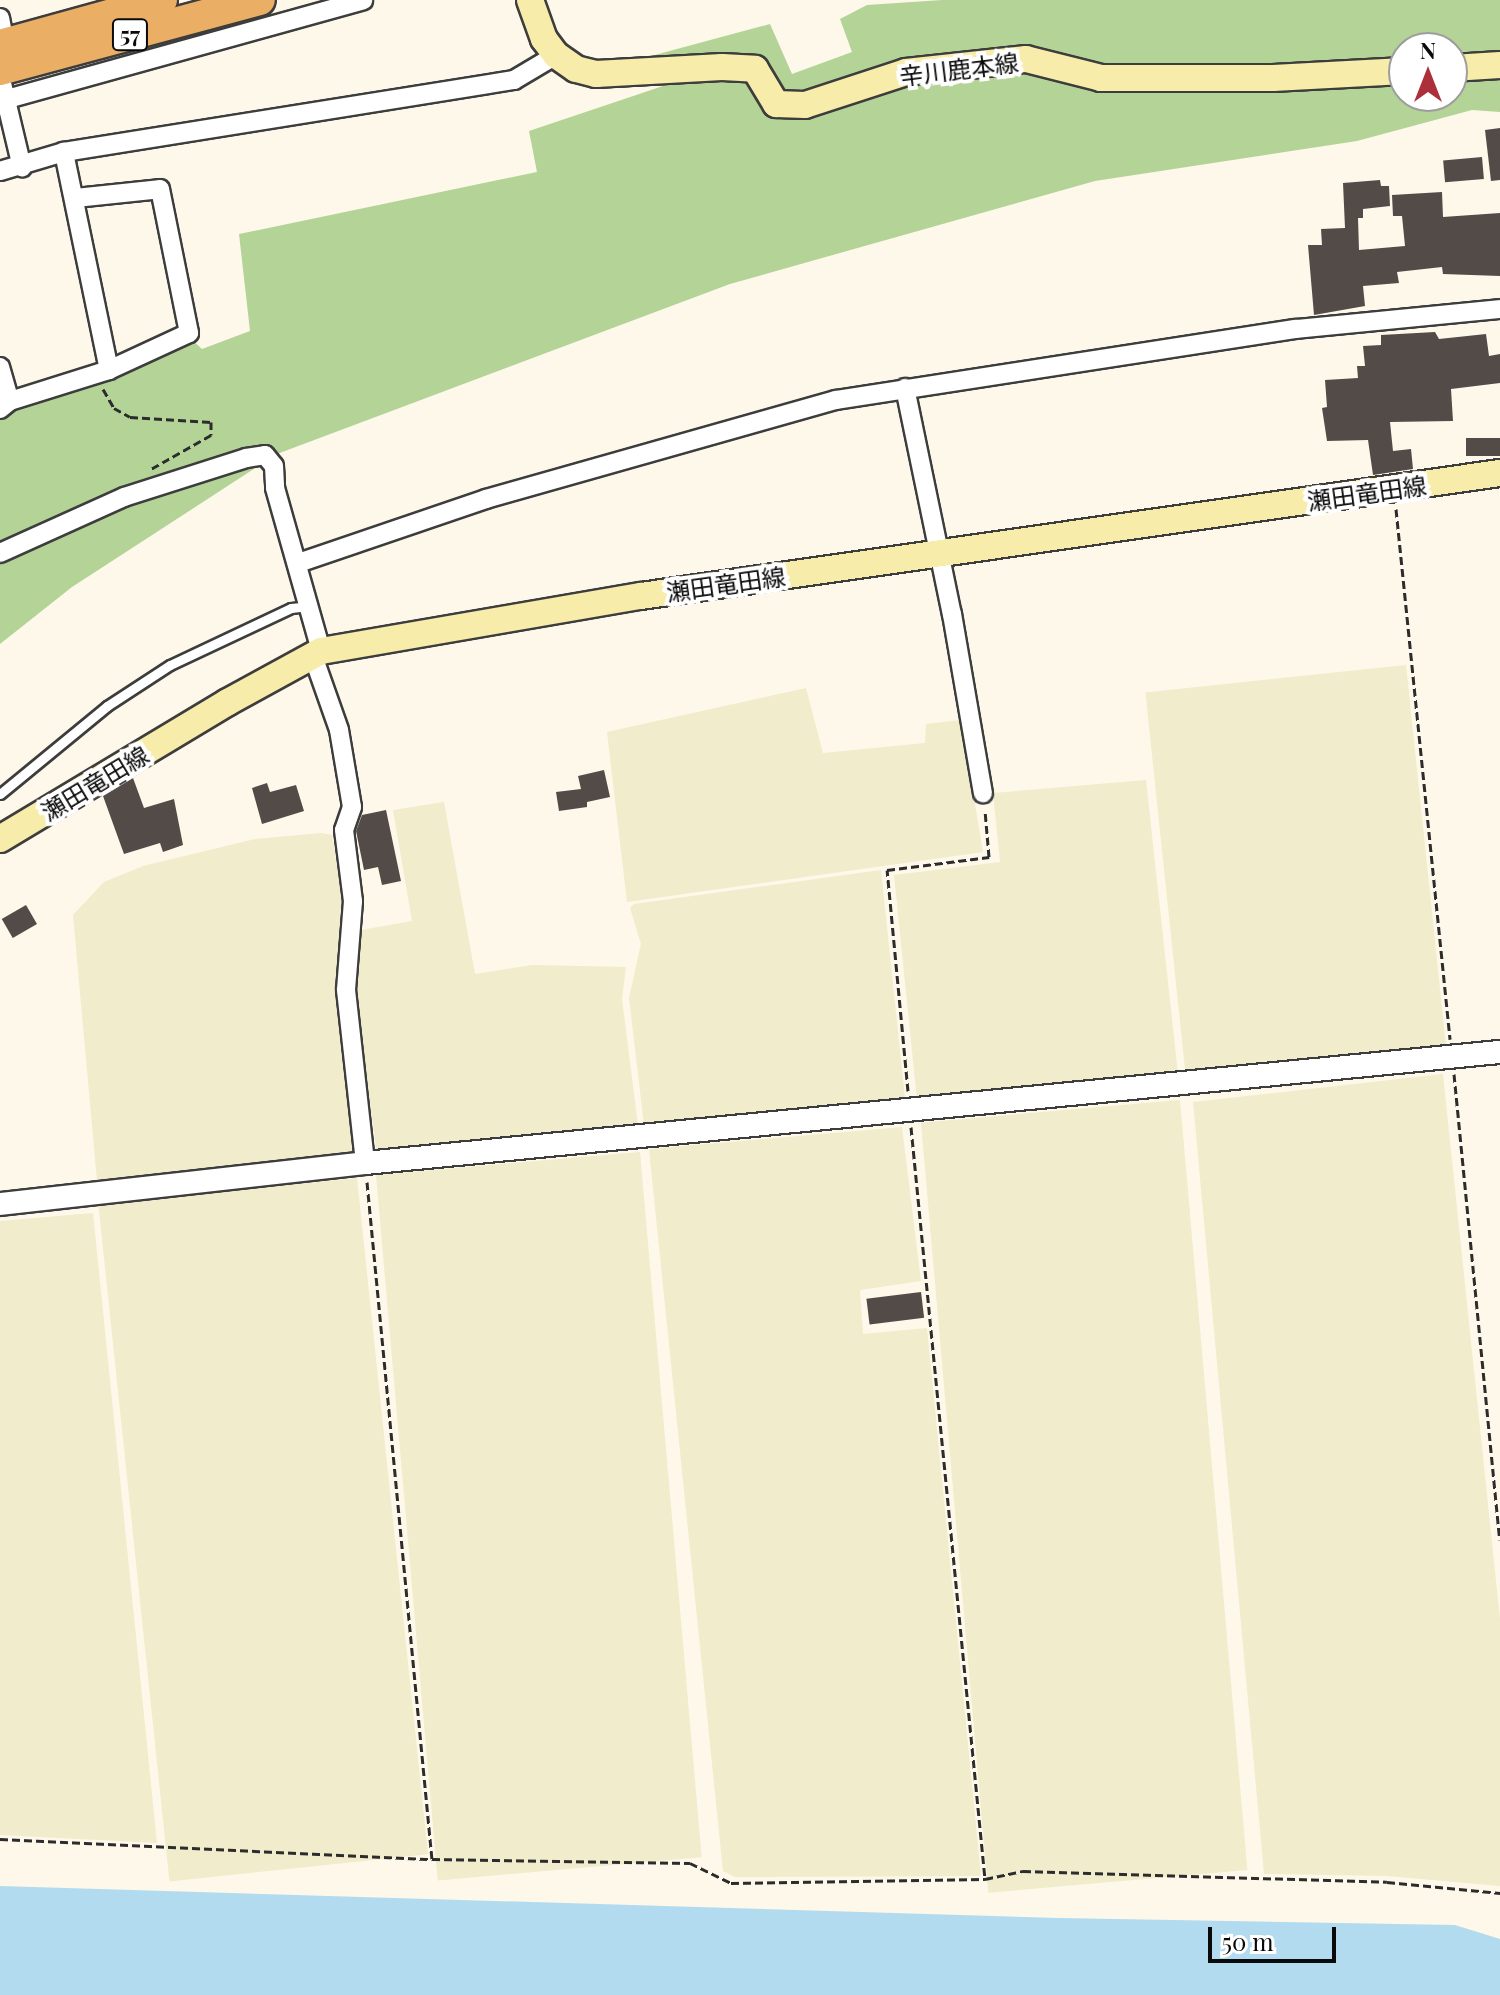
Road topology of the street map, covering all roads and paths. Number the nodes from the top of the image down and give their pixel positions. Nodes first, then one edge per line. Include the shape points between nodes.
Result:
1 (162, 0) edge
2 (260, 0) edge
3 (363, 0) edge
4 (530, 0) edge
5 (1, 50) edge
6 (556, 55) junction
7 (1500, 65) edge
8 (1468, 67) edge
9 (1388, 72) edge
10 (3, 100) edge
11 (64, 152) junction
12 (22, 167) junction
13 (0, 171) edge
14 (75, 198) junction
15 (1500, 309) edge
16 (0, 367) edge
17 (102, 372) junction
18 (905, 388) junction
19 (5, 405) edge
20 (149, 471) dead end
21 (1500, 473) edge
22 (1394, 490) junction
23 (940, 552) junction
24 (0, 553) edge
25 (298, 563) junction
26 (309, 606) junction
27 (317, 653) junction
28 (983, 793) joint
29 (0, 794) edge
30 (0, 839) edge
31 (1500, 1052) edge
32 (1452, 1057) junction
33 (909, 1110) junction
34 (365, 1163) junction
35 (0, 1204) edge
36 (1500, 1540) edge
37 (0, 1839) edge
38 (432, 1859) junction
39 (985, 1879) junction
40 (1500, 1893) edge

1 - 5 highway, 57
2 - 5 highway, 57
3 - 10 street
4 - 6 main road via 544,39
5 - 10 street
6 - 9 main road, 辛川鹿本線 via 576,69 596,74 755,69 776,104 791,105 906,72 1026,59 1101,78
6 - 11 street via 514,80
7 - 8 main road
10 - 12 street
11 - 12 street
11 - 14 street
12 - 13 street
14 - 17 street
14 - 17 street via 160,189 189,333
15 - 18 street via 1296,329
16 - 19 street
17 - 19 street
17 - 20 path via 114,408 130,417 211,422 211,435
18 - 23 street
18 - 25 street via 736,426 486,499
21 - 22 main road, 瀬田竜田線
22 - 23 main road, 瀬田竜田線
22 - 32 path
23 - 27 main road, 瀬田竜田線 via 641,596
23 - 28 street
24 - 25 street via 124,497 265,455 274,466 275,488
25 - 26 street
26 - 27 street
26 - 29 lane via 291,608 170,665 107,706
27 - 30 main road, 瀬田竜田線
27 - 34 street via 339,730 352,807 344,830 353,901 346,990
28 - 33 path via 989,857 887,870
31 - 32 street
32 - 33 street
32 - 36 path
33 - 34 street
33 - 39 path
34 - 35 street
34 - 38 path
37 - 38 path
38 - 39 path via 690,1863 731,1883
39 - 40 path via 1023,1871 1387,1882

